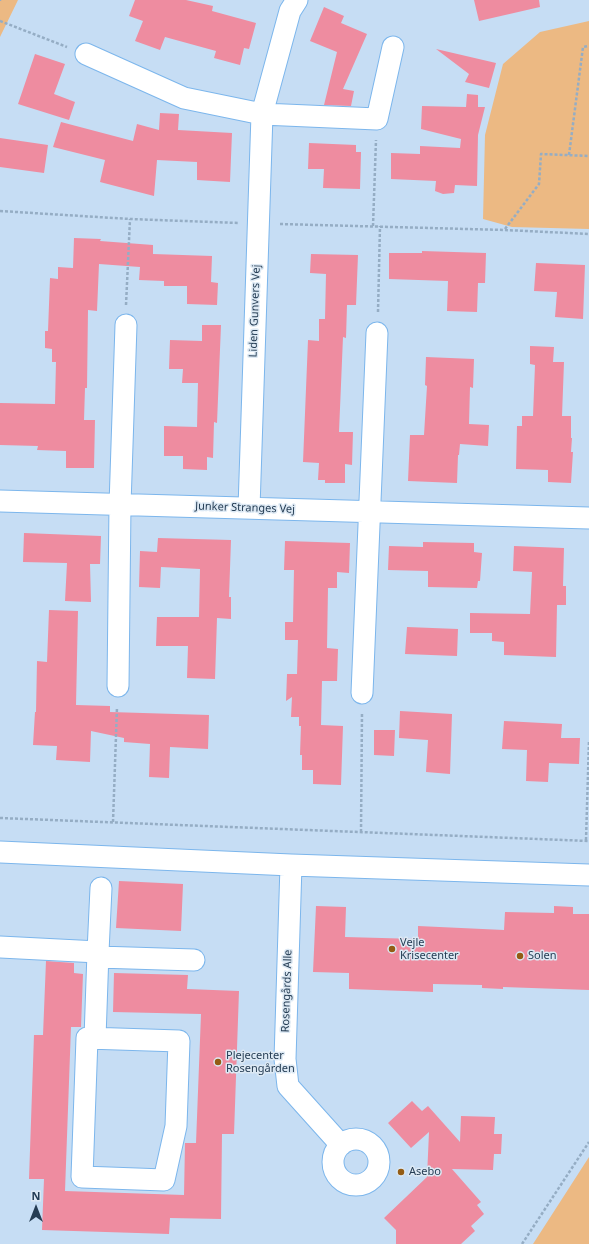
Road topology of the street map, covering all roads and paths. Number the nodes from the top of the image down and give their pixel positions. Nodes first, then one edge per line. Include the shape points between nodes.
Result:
1 (297, 0) edge
2 (0, 21) edge
3 (589, 46) edge
4 (393, 47) dead end
5 (86, 54) joint
6 (262, 114) junction
7 (377, 119) junction
8 (569, 155) junction
9 (589, 156) edge
10 (0, 211) edge
11 (130, 220) junction
12 (258, 224) junction
13 (372, 226) junction
14 (380, 226) junction
15 (504, 230) junction
16 (589, 234) edge
17 (126, 324) joint
18 (378, 333) joint
19 (0, 501) edge
20 (120, 505) junction
21 (249, 508) junction
22 (370, 512) junction
23 (589, 518) edge
24 (118, 686) joint
25 (362, 693) joint
26 (589, 740) edge
27 (0, 818) edge
28 (113, 822) junction
29 (361, 832) junction
30 (587, 841) edge
31 (0, 852) edge
32 (291, 865) junction
33 (589, 875) edge
34 (101, 888) dead end
35 (0, 947) edge
36 (98, 954) junction
37 (194, 960) dead end
38 (95, 1038) junction
39 (589, 1142) edge
40 (341, 1144) dead end
41 (522, 1244) edge

1 - 6 street, Liden Gunvers Vej via 290,11
2 - 5 path
3 - 8 path via 583,47
4 - 7 street
5 - 6 street via 184,98
6 - 7 street
6 - 12 street, Liden Gunvers Vej
7 - 13 path
8 - 9 path
8 - 15 path via 541,154 539,184
10 - 11 path
11 - 12 path
11 - 17 path
12 - 13 path
12 - 21 street, Liden Gunvers Vej
13 - 14 path
14 - 15 path
14 - 18 path
15 - 16 path
17 - 20 street
18 - 22 street
19 - 20 street, Junker Stranges Vej
20 - 21 street, Junker Stranges Vej
20 - 24 street
21 - 22 street, Junker Stranges Vej
22 - 23 street, Junker Stranges Vej
22 - 25 street
24 - 28 path
25 - 29 path
26 - 30 path
27 - 28 path
28 - 29 path
29 - 30 path
31 - 32 street
32 - 33 street
32 - 40 street, Rosengårds Alle via 285,1059 288,1086
34 - 36 street
35 - 36 street
36 - 37 street
36 - 38 street
38 - 38 street via 179,1041 176,1126 164,1180 82,1177 87,1038
39 - 41 path

